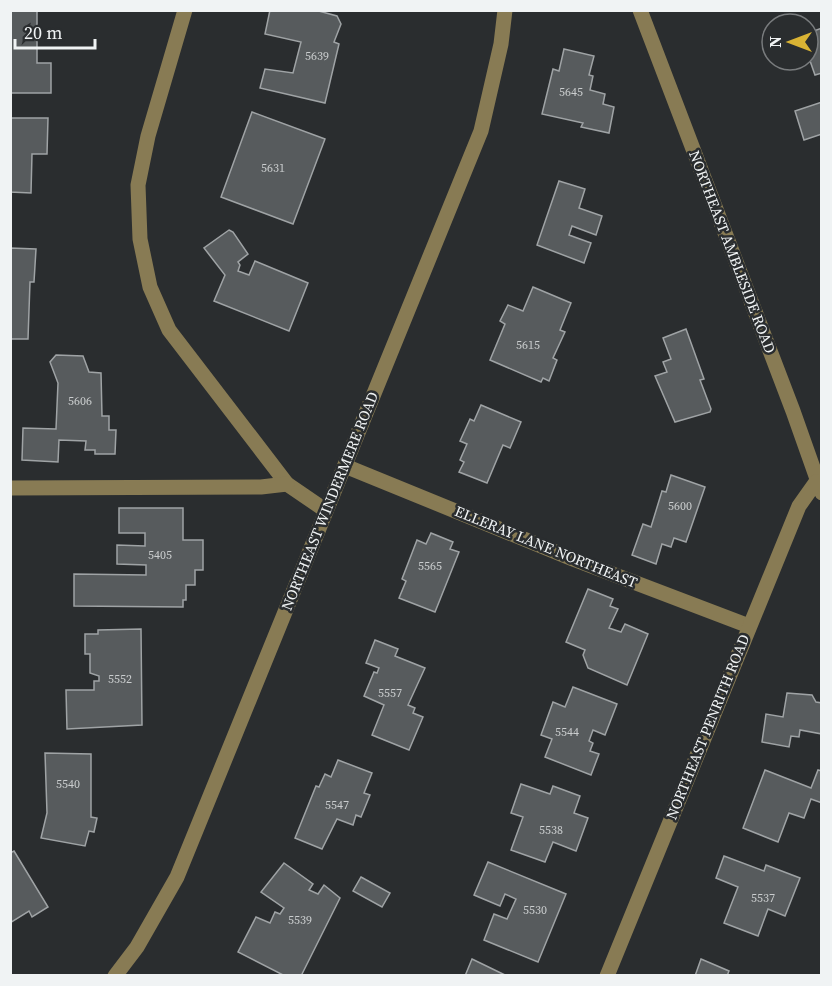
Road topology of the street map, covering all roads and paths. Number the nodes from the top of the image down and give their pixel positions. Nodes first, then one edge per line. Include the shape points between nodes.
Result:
1 (184, 10) edge
2 (505, 10) edge
3 (640, 10) edge
4 (345, 466) junction
5 (287, 484) junction
6 (10, 488) edge
7 (819, 488) edge
8 (326, 510) junction
9 (749, 626) junction
10 (115, 975) edge
11 (607, 975) edge

1 - 5 street via 138,185 140,239 150,286 169,330
2 - 4 street, NORTHEAST WINDERMERE ROAD via 481,131
3 - 7 street, NORTHEAST AMBLESIDE ROAD
4 - 8 street, NORTHEAST WINDERMERE ROAD
4 - 9 street, ELLERAY LANE NORTHEAST
5 - 6 street
5 - 8 street
7 - 9 street, NORTHEAST PENRITH ROAD via 799,506
8 - 10 street, NORTHEAST WINDERMERE ROAD via 177,877 137,947
9 - 11 street, NORTHEAST PENRITH ROAD

